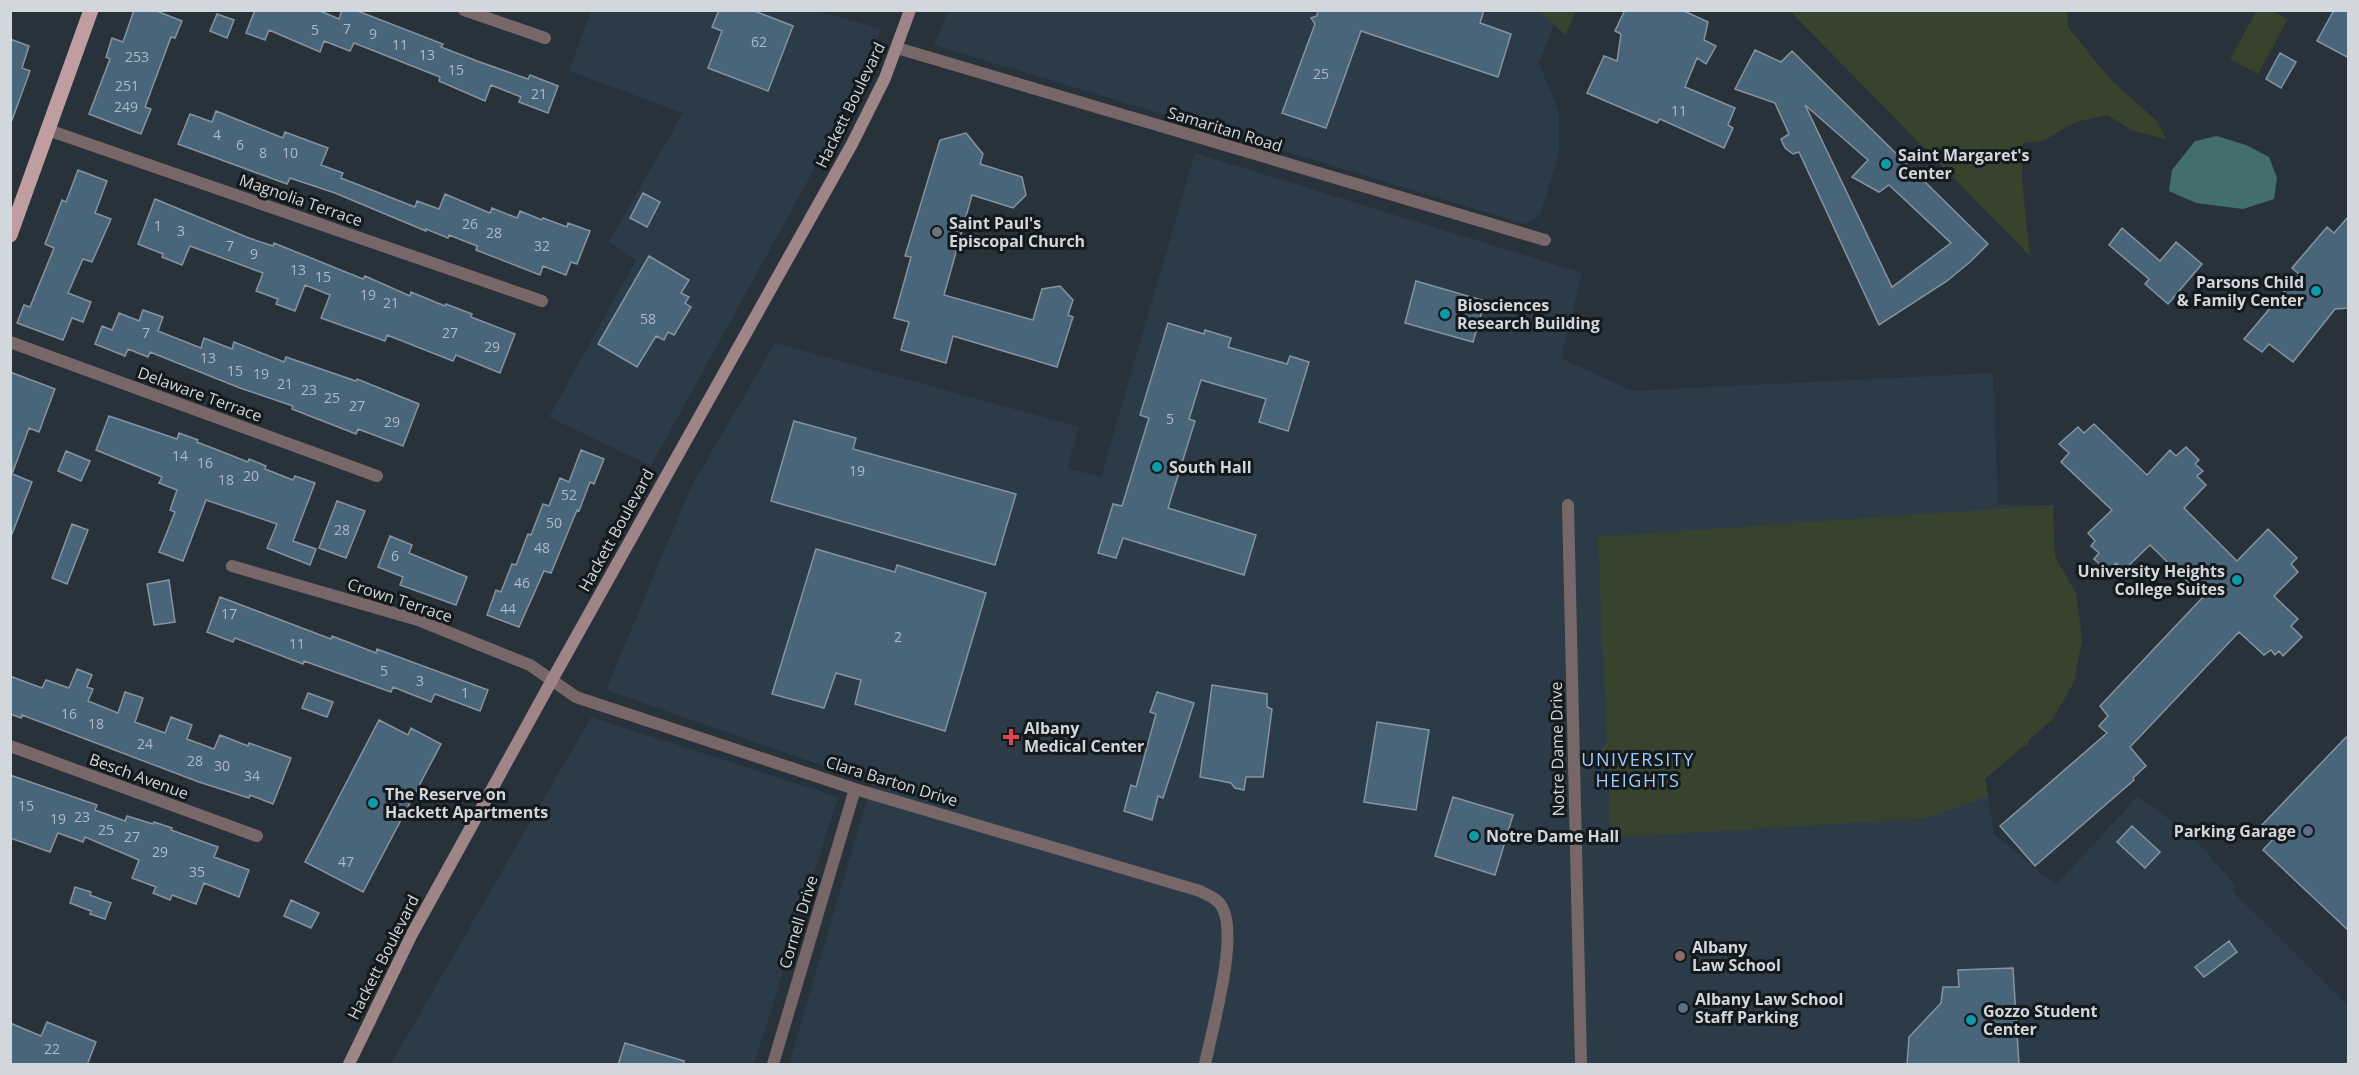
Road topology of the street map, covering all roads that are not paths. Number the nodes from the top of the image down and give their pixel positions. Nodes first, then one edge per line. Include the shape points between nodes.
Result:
1 (91, 10) edge
2 (464, 10) edge
3 (910, 10) edge
4 (545, 38) dead end
5 (897, 48) junction
6 (48, 130) junction
7 (10, 234) edge
8 (1545, 240) dead end
9 (542, 302) dead end
10 (10, 342) edge
11 (377, 476) dead end
12 (1568, 505) dead end
13 (232, 566) dead end
14 (552, 680) junction
15 (10, 746) edge
16 (855, 789) junction
17 (257, 836) dead end
18 (349, 1065) edge
19 (772, 1065) edge
20 (1205, 1065) edge
21 (1581, 1065) edge

1 - 6 main road
2 - 4 street
3 - 5 street, Hackett Boulevard
5 - 8 street, Samaritan Road
5 - 14 street, Hackett Boulevard via 837,172
6 - 7 main road
6 - 9 street, Magnolia Terrace
10 - 11 street, Delaware Terrace
12 - 21 street, Notre Dame Drive
13 - 14 street, Crown Terrace via 418,620 530,665
14 - 16 street, Clara Barton Drive via 576,697
14 - 18 street, Hackett Boulevard via 412,934
15 - 17 street, Besch Avenue
16 - 19 street, Cornell Drive
16 - 20 street, Clara Barton Drive via 1216,899 1228,925 1228,950

